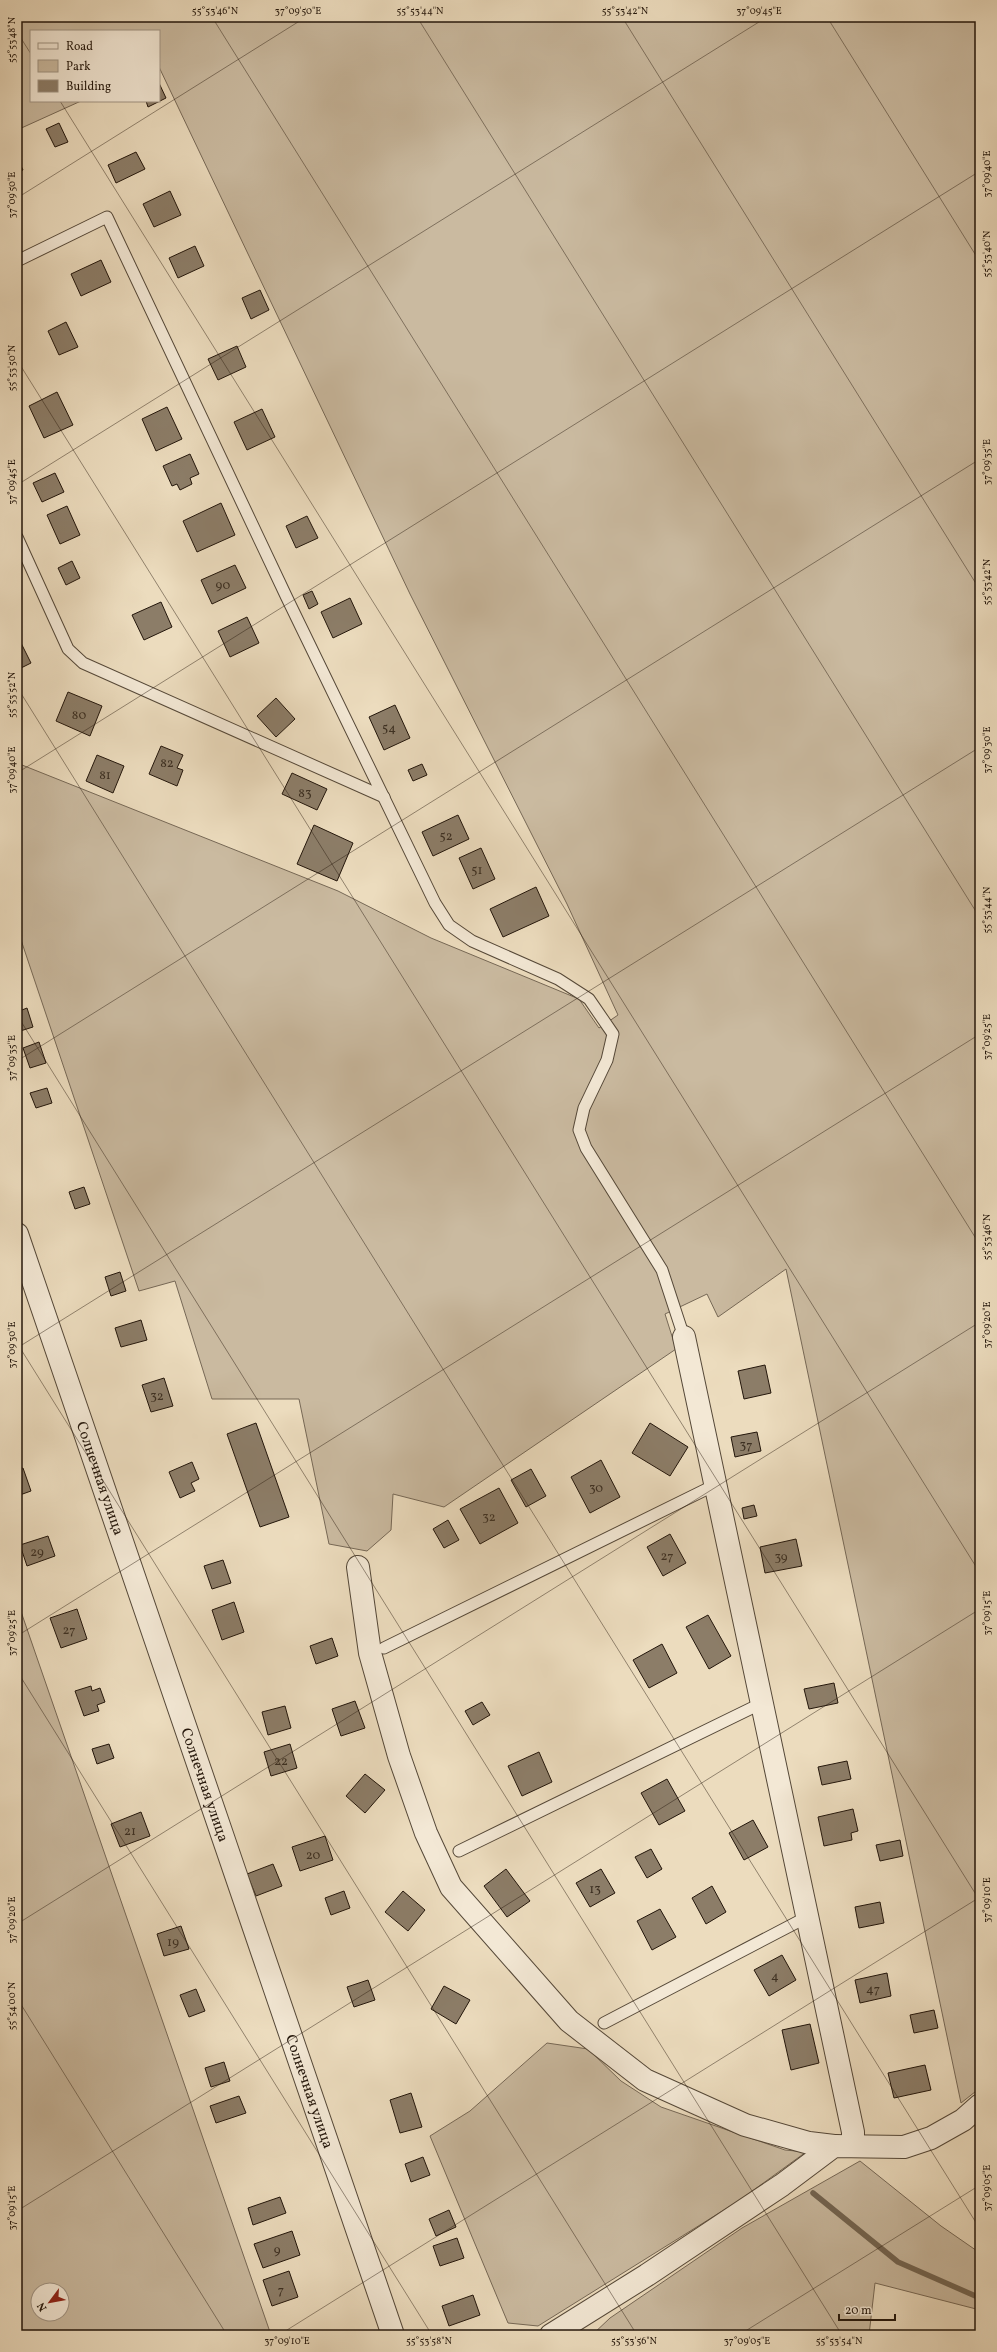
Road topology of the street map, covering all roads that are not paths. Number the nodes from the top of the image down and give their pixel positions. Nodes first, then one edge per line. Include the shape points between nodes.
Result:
1 (17, 261) edge
2 (17, 538) edge
3 (384, 797) junction
4 (17, 1234) edge
5 (684, 1337) joint
6 (715, 1486) junction
7 (358, 1567) dead end
8 (384, 1648) dead end
9 (762, 1703) junction
10 (459, 1851) dead end
11 (807, 1917) junction
12 (604, 2023) dead end
13 (980, 2105) edge
14 (844, 2146) junction
15 (392, 2335) edge
16 (551, 2335) edge

1 - 3 lane via 106,217
2 - 3 lane via 68,648 83,663
3 - 5 lane via 435,903 449,925 472,941 558,979 589,999 613,1034 607,1060 584,1108 579,1130 586,1148 662,1270
4 - 15 street, Солнечная улица
5 - 6 street
6 - 8 lane
6 - 9 street
7 - 14 street via 370,1652 398,1756 426,1833 451,1887 569,2021 645,2080 745,2125 809,2143
9 - 10 lane
9 - 11 street
11 - 12 lane
11 - 14 street via 853,2132
13 - 14 street via 963,2120 931,2138 904,2147
14 - 16 street

